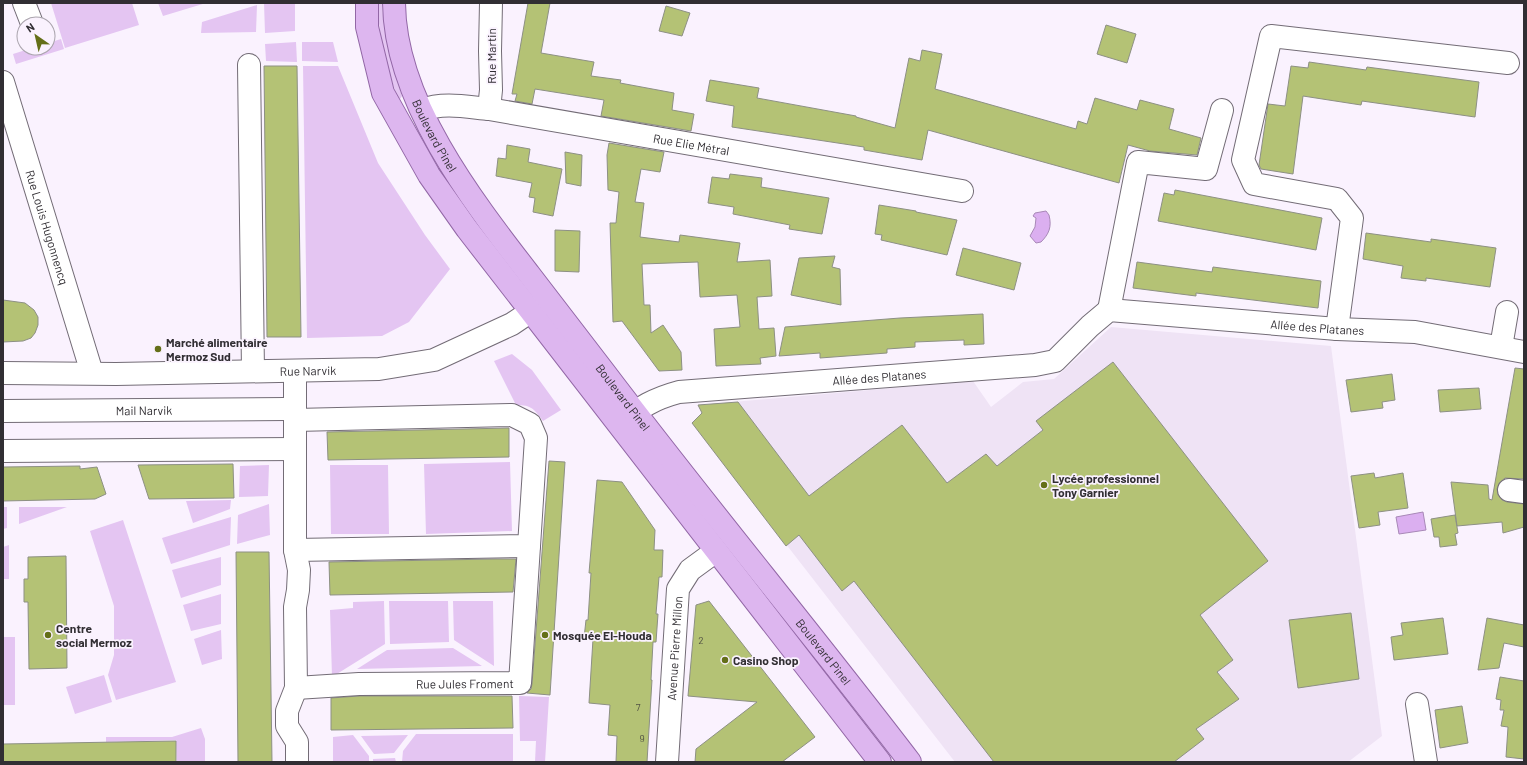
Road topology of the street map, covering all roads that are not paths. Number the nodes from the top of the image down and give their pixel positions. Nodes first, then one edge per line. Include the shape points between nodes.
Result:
1 (367, 3) edge
2 (394, 3) edge
3 (491, 3) edge
4 (1508, 63) dead end
5 (248, 65) dead end
6 (3, 82) edge
7 (422, 110) junction
8 (489, 110) junction
9 (1222, 110) dead end
10 (962, 191) dead end
11 (548, 299) junction
12 (1109, 310) junction
13 (530, 312) junction
14 (1507, 312) dead end
15 (1337, 329) junction
16 (1501, 347) junction
17 (1524, 352) edge
18 (253, 371) junction
19 (295, 371) junction
20 (3, 373) edge
21 (92, 373) junction
22 (3, 411) edge
23 (635, 412) junction
24 (290, 414) junction
25 (618, 425) junction
26 (295, 449) junction
27 (3, 451) edge
28 (529, 546) junction
29 (294, 550) junction
30 (716, 551) junction
31 (296, 688) junction
32 (1417, 704) dead end
33 (298, 762) edge
34 (667, 762) edge
35 (880, 762) edge
36 (910, 762) edge
37 (1426, 762) edge

1 - 13 main road, Boulevard Pinel via 368,27 383,93 429,175 466,229
2 - 7 main road, Boulevard Pinel via 397,40
3 - 8 street, Rue Martin
4 - 15 street via 1271,36 1243,160 1254,184 1337,199 1352,218
5 - 18 street
6 - 21 street, Rue Louis Hugonnencq
7 - 8 street, Rue Elie Métral via 450,105
7 - 11 main road, Boulevard Pinel via 447,160 484,216
8 - 10 street, Rue Elie Métral
9 - 12 street via 1206,169 1138,162
11 - 13 street, Rue Narvik
11 - 23 main road, Boulevard Pinel
12 - 15 street, Allée des Platanes
12 - 23 street, Allée des Platanes via 1055,361 1035,365 679,392 666,395
13 - 19 street, Rue Narvik via 512,324 434,360 379,369
13 - 25 main road, Boulevard Pinel
14 - 16 street
15 - 16 street, Allée des Platanes via 1415,332
16 - 17 street, Allée des Platanes
18 - 19 street, Rue Narvik
18 - 21 street, Rue Narvik
19 - 24 street
20 - 21 street, Rue Narvik
22 - 24 street, Mail Narvik
23 - 25 street, Allée des Platanes
23 - 36 main road, Boulevard Pinel
24 - 26 street
24 - 28 street, Rue Jules Froment via 512,415 530,424 536,438
25 - 30 main road, Boulevard Pinel
26 - 27 street
26 - 29 street
28 - 29 street
28 - 31 street, Rue Jules Froment via 520,683 359,684
29 - 31 street via 299,570 295,607
30 - 34 street, Avenue Pierre Millon via 690,570 678,589
30 - 35 main road, Boulevard Pinel
31 - 33 street via 287,710 287,726 297,742
32 - 37 street

